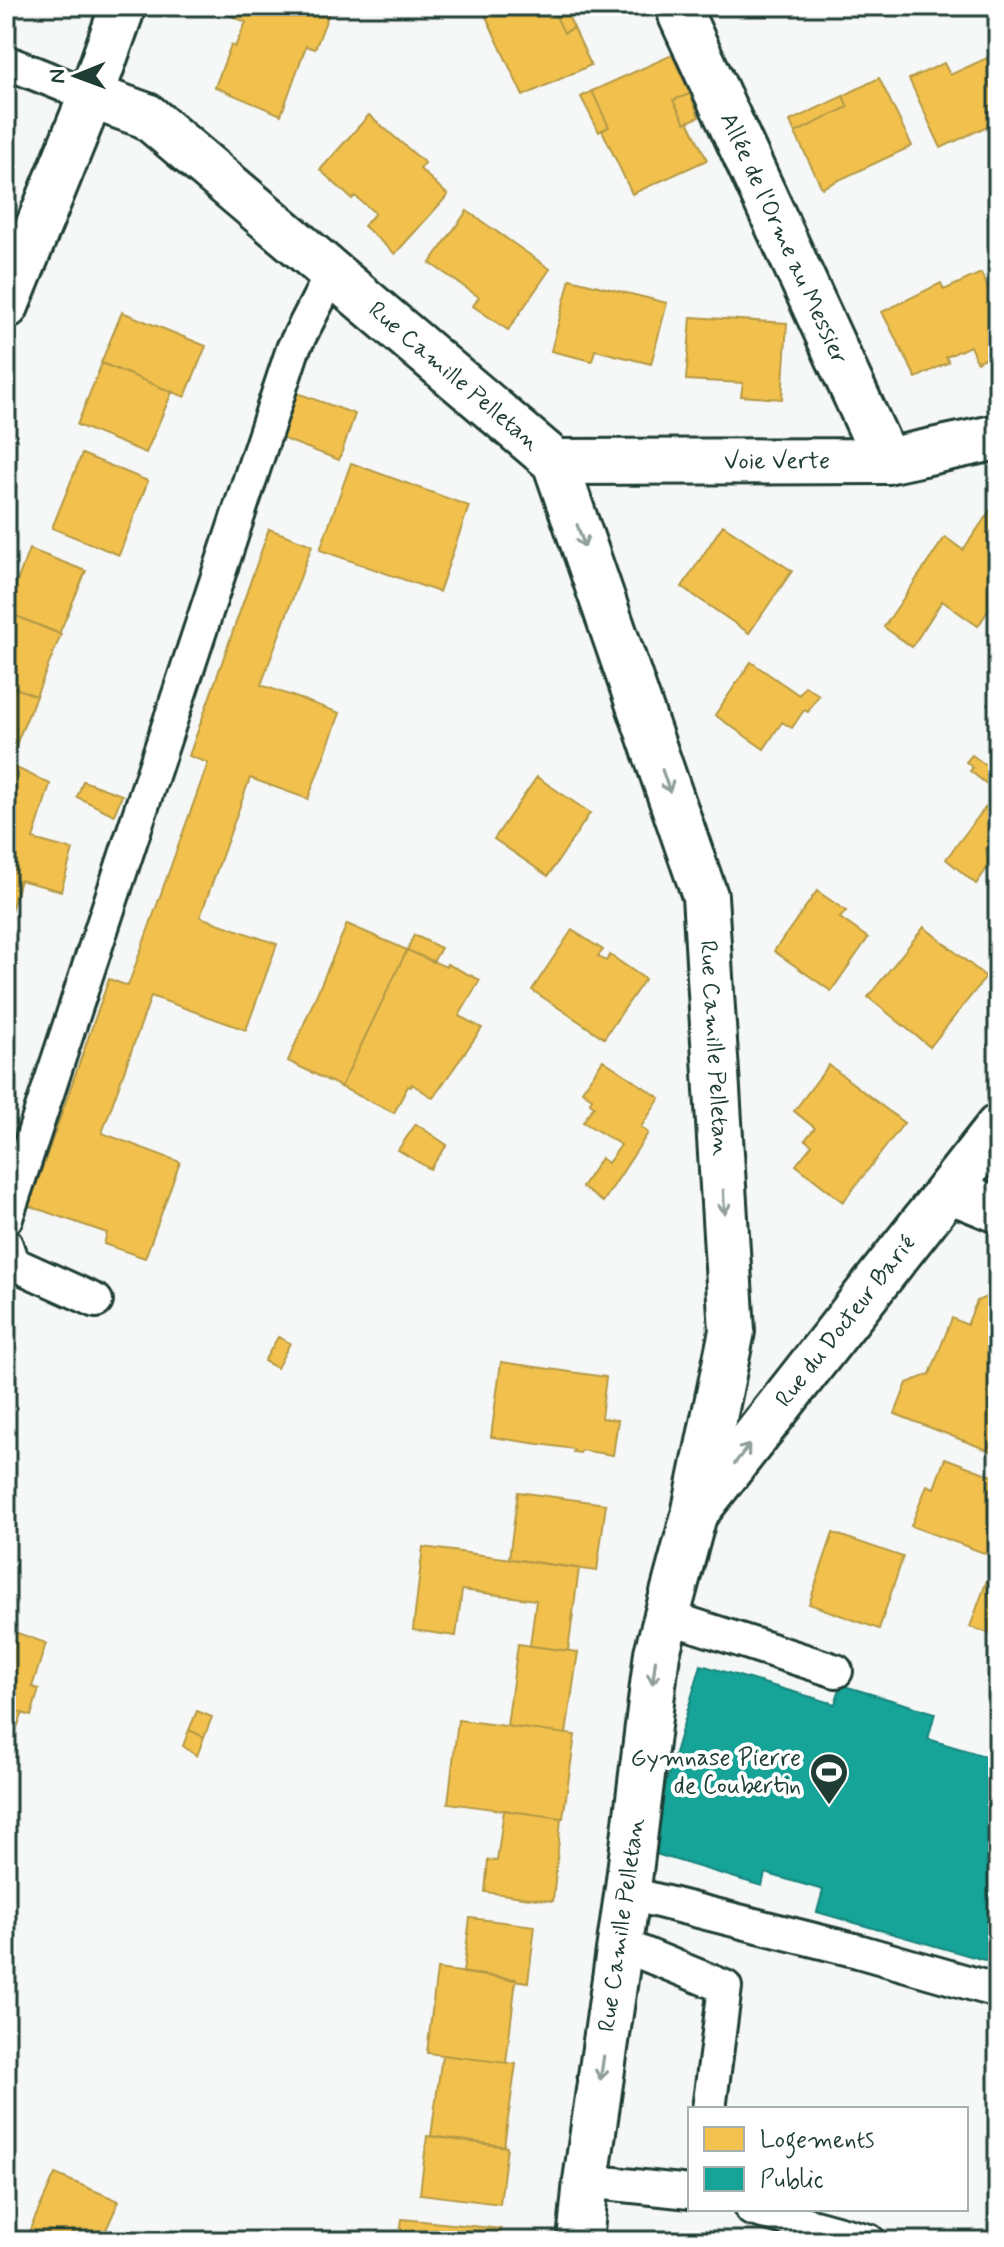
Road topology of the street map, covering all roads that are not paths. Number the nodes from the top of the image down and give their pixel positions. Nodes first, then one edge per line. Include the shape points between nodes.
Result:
1 (123, 6) edge
2 (681, 15) dead end
3 (6, 62) edge
4 (91, 96) junction
5 (332, 273) junction
6 (6, 306) edge
7 (998, 437) edge
8 (886, 461) junction
9 (555, 462) junction
10 (998, 1127) edge
11 (949, 1190) junction
12 (998, 1210) edge
13 (6, 1218) edge
14 (6, 1245) edge
15 (96, 1301) dead end
16 (694, 1515) junction
17 (665, 1616) junction
18 (836, 1671) dead end
19 (627, 1893) junction
20 (620, 1944) junction
21 (998, 1991) edge
22 (709, 2107) edge
23 (586, 2181) junction
24 (688, 2192) edge
25 (759, 2211) edge
26 (580, 2241) edge
27 (869, 2241) edge

1 - 4 street
2 - 8 street, Allée de l'Orme au Messier
3 - 4 lane
4 - 5 street, Rue Camille Pelletan via 147,116
4 - 6 street
5 - 9 street, Rue Camille Pelletan
5 - 13 lane via 293,349
7 - 8 street, Voie Verte
8 - 9 street, Voie Verte
9 -> 16 street, Rue Camille Pelletan via 705,896 732,1331
10 - 11 street, Rue du Docteur Barié
11 - 12 street
16 -> 11 street, Rue du Docteur Barié
14 - 15 lane via 12,1263
16 - 17 street, Rue Camille Pelletan
17 - 18 lane
17 -> 19 street, Rue Camille Pelletan
19 - 20 street, Rue Camille Pelletan
19 - 21 lane
20 - 22 lane via 725,1987
20 -> 23 street, Rue Camille Pelletan
23 - 24 lane
23 - 26 street, Rue Camille Pelletan
25 - 27 lane

